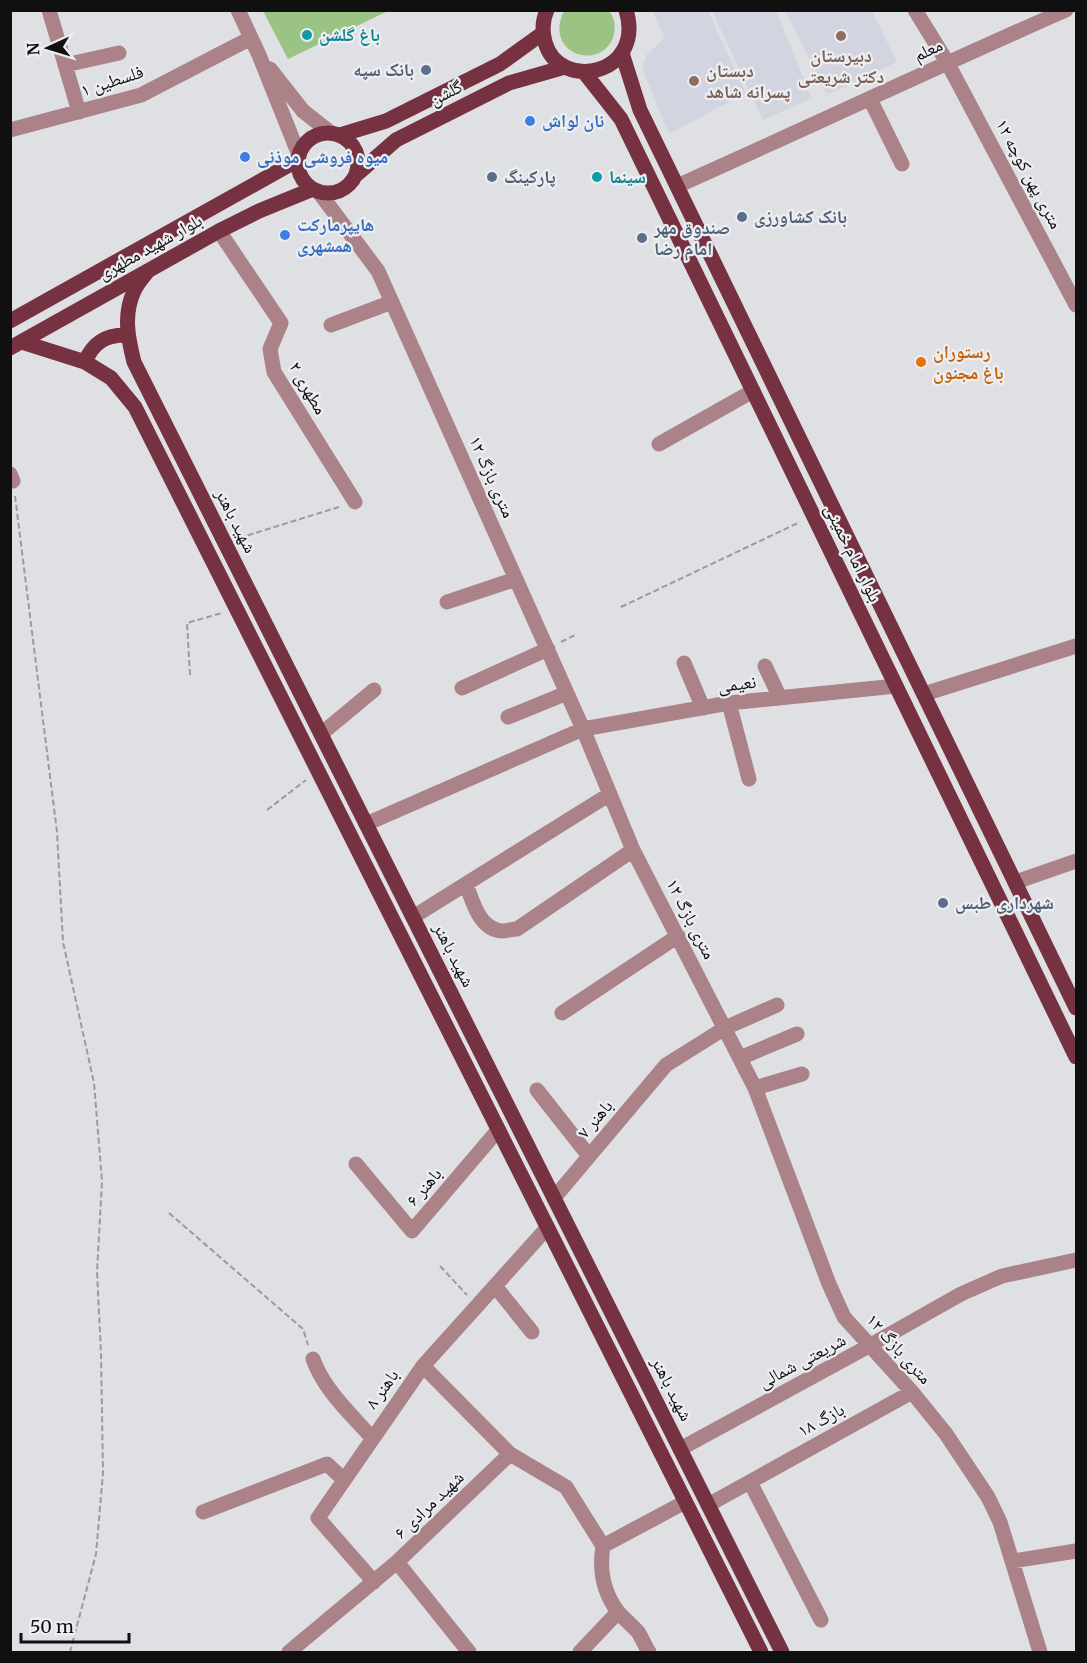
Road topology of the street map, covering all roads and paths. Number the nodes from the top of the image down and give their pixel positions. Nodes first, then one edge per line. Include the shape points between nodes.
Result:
1 (49, 10) edge
2 (238, 10) edge
3 (547, 10) edge
4 (626, 10) edge
5 (915, 10) edge
6 (1066, 10) edge
7 (543, 33) junction
8 (251, 38) junction
9 (119, 53) dead end
10 (622, 53) junction
11 (259, 55) junction
12 (947, 62) junction
13 (65, 65) junction
14 (565, 67) junction
15 (584, 72) junction
16 (870, 99) junction
17 (79, 112) junction
18 (10, 130) edge
19 (335, 134) junction
20 (298, 158) junction
21 (902, 164) dead end
22 (356, 175) junction
23 (677, 186) junction
24 (315, 190) junction
25 (219, 231) junction
26 (148, 271) junction
27 (392, 302) junction
28 (1077, 305) edge
29 (10, 321) edge
30 (331, 325) dead end
31 (128, 335) junction
32 (16, 345) edge
33 (85, 362) junction
34 (753, 391) junction
35 (659, 444) dead end
36 (12, 478) edge
37 (355, 502) joint
38 (814, 516) junction
39 (225, 543) junction
40 (516, 579) junction
41 (447, 602) dead end
42 (621, 607) dead end
43 (236, 609) junction
44 (577, 634) dead end
45 (1077, 646) edge
46 (548, 649) junction
47 (684, 663) dead end
48 (765, 666) dead end
49 (190, 675) dead end
50 (896, 686) junction
51 (462, 688) dead end
52 (374, 690) dead end
53 (567, 693) junction
54 (924, 694) junction
55 (780, 698) junction
56 (729, 703) junction
57 (703, 708) junction
58 (508, 717) dead end
59 (583, 729) junction
60 (321, 734) junction
61 (318, 771) junction
62 (749, 779) dead end
63 (610, 794) junction
64 (267, 810) dead end
65 (366, 824) junction
66 (349, 833) junction
67 (633, 850) junction
68 (1077, 861) edge
69 (1016, 882) junction
70 (466, 884) junction
71 (413, 917) junction
72 (678, 936) junction
73 (777, 1005) dead end
74 (1077, 1008) edge
75 (562, 1012) dead end
76 (725, 1028) junction
77 (797, 1034) dead end
78 (1077, 1057) edge
79 (740, 1058) junction
80 (802, 1074) dead end
81 (755, 1088) junction
82 (537, 1090) dead end
83 (498, 1130) junction
84 (589, 1156) junction
85 (356, 1164) dead end
86 (554, 1198) junction
87 (169, 1213) dead end
88 (547, 1228) junction
89 (1077, 1260) edge
90 (440, 1266) dead end
91 (495, 1286) junction
92 (477, 1306) junction
93 (532, 1332) dead end
94 (869, 1346) junction
95 (313, 1359) joint
96 (423, 1366) junction
97 (912, 1392) junction
98 (372, 1438) junction
99 (680, 1449) junction
100 (510, 1454) junction
101 (344, 1480) junction
102 (750, 1482) junction
103 (685, 1502) junction
104 (708, 1505) junction
105 (203, 1512) dead end
106 (603, 1546) junction
107 (1077, 1551) edge
108 (1013, 1561) junction
109 (397, 1562) junction
110 (374, 1582) junction
111 (618, 1612) junction
112 (821, 1620) dead end
113 (70, 1653) edge
114 (289, 1653) edge
115 (469, 1653) edge
116 (580, 1653) edge
117 (649, 1653) edge
118 (761, 1653) edge
119 (782, 1653) edge
120 (1040, 1653) edge

1 - 13 street
2 - 8 street
3 - 7 main road
4 - 10 main road via 630,32
5 - 12 street, ۱۲ متری پهن کوچه
6 - 12 street, معلم
7 - 14 main road via 546,47
7 - 19 main road, گلشن via 500,64 386,122
8 - 11 street
8 - 17 street, فلسطین ۱ via 141,95
9 - 13 street
10 - 15 main road via 612,64
10 - 23 main road, بلوار امام خمینی via 640,110
11 - 19 street via 303,111
11 - 20 street
12 - 16 street, معلم
12 - 28 street, ۱۲ متری پهن کوچه
13 - 17 street
14 - 15 main road
14 - 22 main road, گلشن via 509,83 396,140
15 - 34 main road, بلوار امام خمینی via 621,119
16 - 21 street
16 - 23 street, معلم
17 - 18 street, فلسطین ۱
19 - 20 main road via 314,136 302,147
19 - 22 main road via 354,147
20 - 24 main road via 301,177
20 - 29 main road, بلوار شهید مطهری
22 - 24 main road via 343,189 326,193
23 - 54 main road, بلوار امام خمینی
24 - 25 main road, بلوار شهید مطهری
24 - 27 street, ۱۲ متری بازگ via 378,271
25 - 26 main road, بلوار شهید مطهری
25 - 37 street, مطهری ۲ via 281,323 270,349 274,372
26 - 31 main road, شهید باهنر via 134,290 128,312
26 - 32 main road, بلوار شهید مطهری
27 - 30 street
27 - 40 street, ۱۲ متری بازگ
31 - 33 main road via 106,337 96,343
31 - 39 main road, شهید باهنر via 134,362
32 - 33 main road
33 - 43 main road via 111,378 135,407
34 - 35 street
34 - 38 main road, بلوار امام خمینی
36 - 113 path via 57,832 63,942 94,1083 102,1181 97,1272 103,1473 96,1554
37 - 39 path
38 - 42 path
38 - 50 main road, بلوار امام خمینی
39 - 60 main road, شهید باهنر
40 - 41 street
40 - 46 street, ۱۲ متری بازگ
43 - 49 path via 187,622
43 - 61 main road
44 - 46 path
45 - 54 street
46 - 51 street
46 - 53 street, ۱۲ متری بازگ
47 - 57 street
48 - 55 street
50 - 55 street, نعیمی
50 - 78 main road, بلوار امام خمینی
52 - 60 street
53 - 58 street
53 - 59 street, ۱۲ متری بازگ
54 - 69 main road, بلوار امام خمینی
55 - 56 street, نعیمی
56 - 57 street, نعیمی
56 - 62 street
57 - 59 street, نعیمی
59 - 63 street, ۱۲ متری بازگ
59 - 65 street, نعیمی
60 - 65 main road, شهید باهنر
61 - 64 path
61 - 66 main road
63 - 67 street, ۱۲ متری بازگ
63 - 70 street
65 - 66 main road
65 - 71 main road, شهید باهنر
66 - 83 main road
67 - 70 street via 517,929 503,931 486,924 477,913
67 - 72 street, ۱۲ متری بازگ
68 - 69 street
69 - 74 main road, بلوار امام خمینی
70 - 71 street
71 - 86 main road, شهید باهنر
72 - 75 street
72 - 76 street, ۱۲ متری بازگ
73 - 76 street, باهنر ۷
76 - 79 street, ۱۲ متری بازگ
76 - 84 street, باهنر ۷ via 666,1065
77 - 79 street
79 - 81 street, ۱۲ متری بازگ
80 - 81 street
81 - 94 street, ۱۲ متری بازگ via 829,1284 844,1317
82 - 84 street
83 - 85 street, باهنر ۶ via 412,1231
83 - 88 main road
84 - 86 street, باهنر ۷
86 - 99 main road, شهید باهنر
87 - 95 path via 303,1329
88 - 91 street, باهنر ۸
88 - 103 main road
89 - 94 street, شریعتی شمالی via 1002,1276 961,1294
90 - 92 path
91 - 92 street, باهنر ۸
91 - 93 street
92 - 96 street, باهنر ۸
94 - 97 street, ۱۲ متری بازگ
94 - 99 street, شریعتی شمالی
95 - 98 street via 324,1383
96 - 98 street, باهنر ۸
96 - 100 street
97 - 102 street, بازگ ۱۸
97 - 108 street, ۱۲ متری بازگ via 988,1497
98 - 101 street, باهنر ۸
99 - 104 main road, شهید باهنر
100 - 106 street via 566,1487
100 - 109 street, شهید مرادی ۶
101 - 105 street via 327,1464
101 - 110 street, باهنر ۸ via 318,1518
102 - 104 street, بازگ ۱۸
102 - 112 street
103 - 106 street
103 - 118 main road
104 - 119 main road, شهید باهنر
106 - 111 street via 602,1576
107 - 108 street
108 - 120 street, ۱۲ متری بازگ
109 - 110 street, شهید مرادی ۶
109 - 115 street
110 - 114 street, شهید مرادی ۶
111 - 116 street
111 - 117 street via 639,1634

